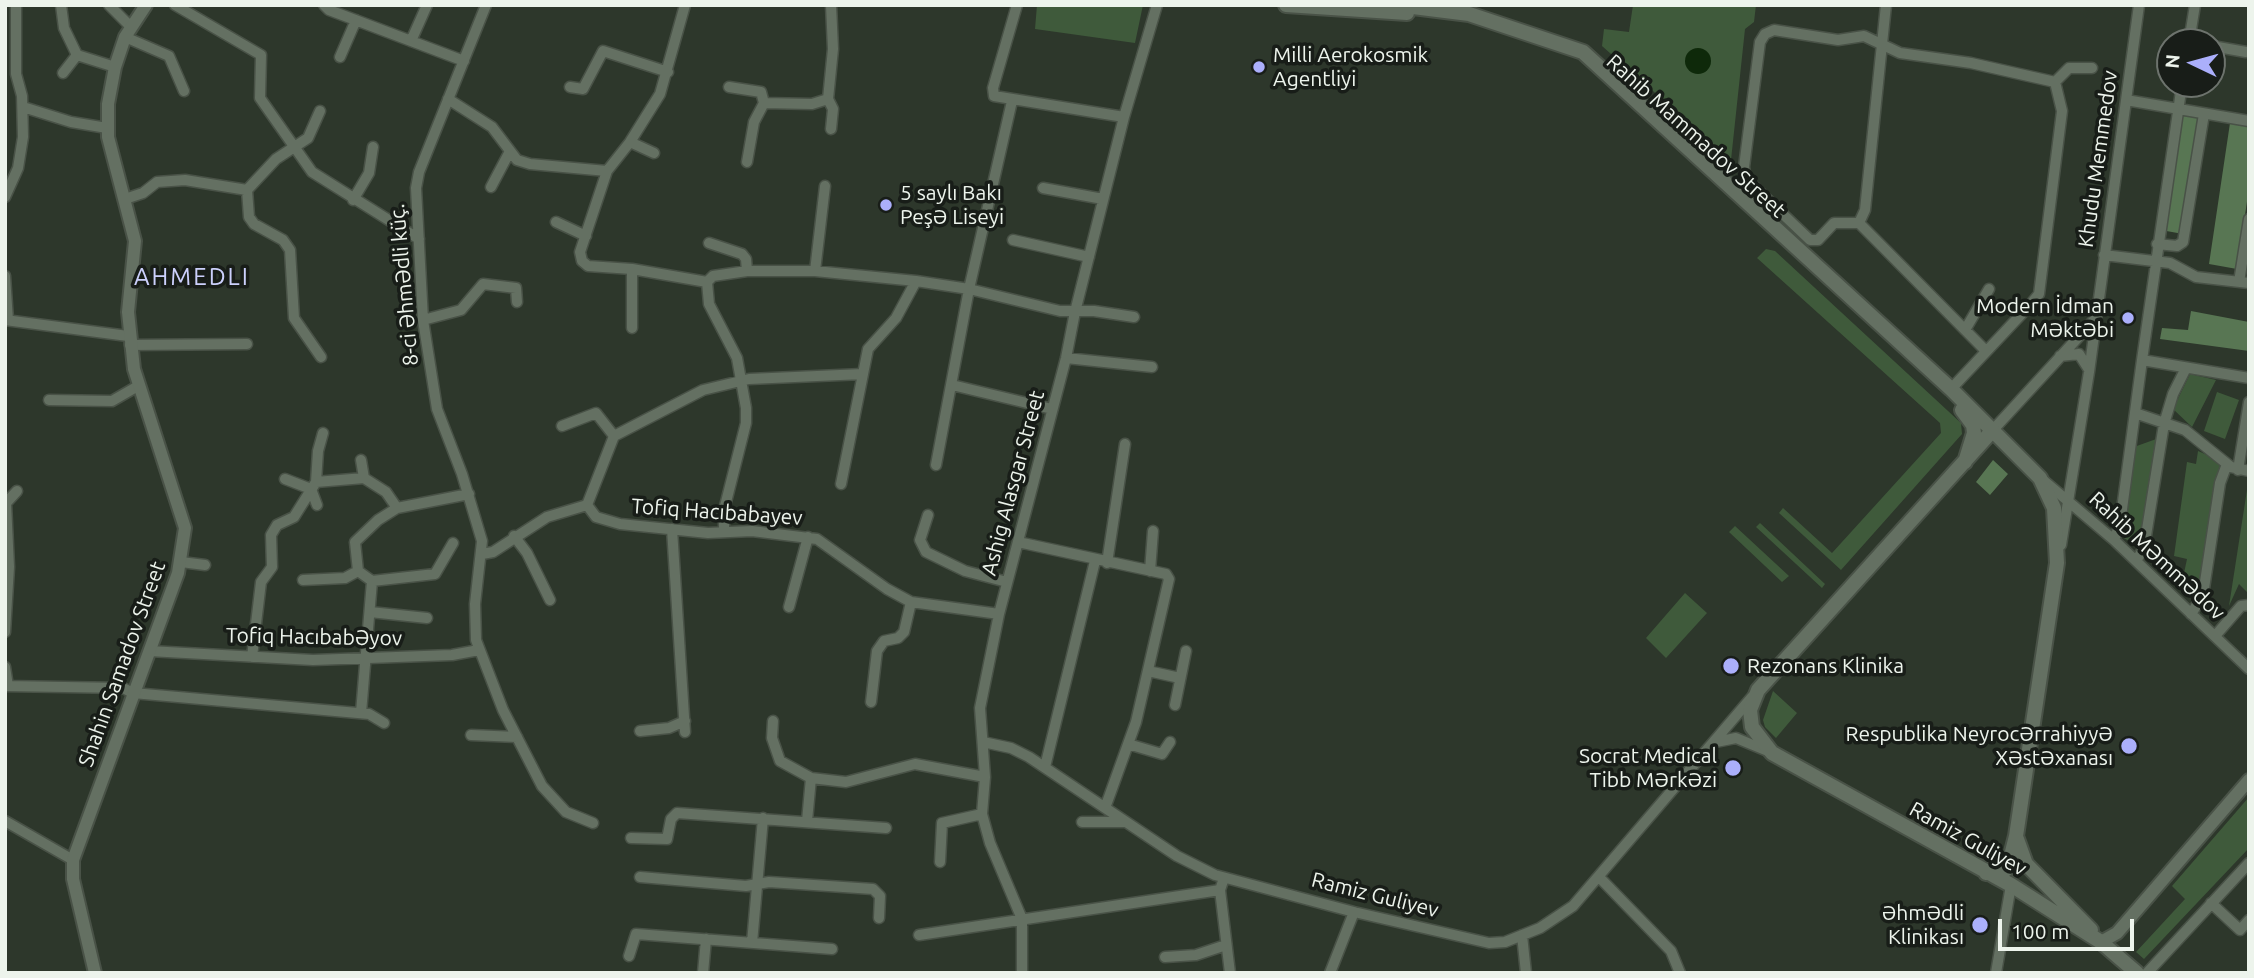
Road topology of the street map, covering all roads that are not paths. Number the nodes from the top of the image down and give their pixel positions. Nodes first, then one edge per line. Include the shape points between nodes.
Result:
1 (16, 5) edge
2 (61, 5) edge
3 (109, 5) edge
4 (146, 5) edge
5 (175, 5) edge
6 (324, 5) edge
7 (427, 5) edge
8 (486, 5) edge
9 (685, 5) edge
10 (831, 5) edge
11 (1017, 5) edge
12 (1157, 5) edge
13 (1286, 5) edge
14 (1397, 5) edge
15 (1886, 5) edge
16 (2139, 5) edge
17 (2195, 5) edge
18 (1446, 13) junction
19 (356, 20) junction
20 (2191, 28) edge
21 (128, 32) junction
22 (411, 41) junction
23 (1881, 44) junction
24 (2226, 48) edge
25 (2246, 52) dead end
26 (77, 55) junction
27 (1581, 55) junction
28 (340, 57) dead end
29 (464, 61) junction
30 (115, 67) junction
31 (2092, 68) dead end
32 (668, 72) junction
33 (63, 73) dead end
34 (2055, 82) junction
35 (570, 87) dead end
36 (729, 87) dead end
37 (184, 90) dead end
38 (2180, 98) edge
39 (448, 99) junction
40 (828, 99) junction
41 (2126, 100) junction
42 (1012, 101) junction
43 (764, 103) junction
44 (23, 107) junction
45 (2178, 110) junction
46 (320, 111) dead end
47 (2204, 114) junction
48 (1124, 117) junction
49 (2249, 121) edge
50 (107, 128) junction
51 (831, 130) dead end
52 (630, 142) junction
53 (373, 147) dead end
54 (295, 148) junction
55 (509, 153) junction
56 (654, 153) dead end
57 (747, 162) dead end
58 (607, 171) junction
59 (825, 186) dead end
60 (491, 187) dead end
61 (1043, 188) dead end
62 (247, 190) junction
63 (5, 197) edge
64 (125, 199) junction
65 (353, 200) junction
66 (1103, 200) junction
67 (2249, 219) edge
68 (556, 222) dead end
69 (1859, 223) junction
70 (1793, 233) junction
71 (586, 236) junction
72 (419, 239) junction
73 (1013, 240) dead end
74 (709, 243) dead end
75 (2157, 244) junction
76 (2104, 255) junction
77 (1089, 257) junction
78 (2154, 261) junction
79 (632, 269) junction
80 (747, 271) junction
81 (815, 271) junction
82 (5, 276) edge
83 (916, 281) junction
84 (707, 282) junction
85 (2244, 282) edge
86 (969, 289) junction
87 (1989, 289) dead end
88 (517, 302) dead end
89 (1075, 312) junction
90 (1134, 317) dead end
91 (2095, 319) junction
92 (7, 320) edge
93 (423, 320) junction
94 (632, 328) dead end
95 (1965, 330) junction
96 (129, 340) junction
97 (247, 344) dead end
98 (1986, 351) junction
99 (2060, 356) junction
100 (321, 357) dead end
101 (1066, 358) junction
102 (2142, 360) junction
103 (1152, 367) dead end
104 (2186, 368) junction
105 (2089, 372) junction
106 (863, 374) junction
107 (2249, 378) edge
108 (741, 380) junction
109 (952, 385) junction
110 (138, 386) junction
111 (1951, 389) junction
112 (49, 400) dead end
113 (2249, 402) edge
114 (1052, 410) junction
115 (2135, 413) junction
116 (2164, 424) junction
117 (562, 426) dead end
118 (1992, 431) junction
119 (323, 433) dead end
120 (614, 436) junction
121 (1125, 444) dead end
122 (361, 460) dead end
123 (1965, 462) junction
124 (2227, 464) junction
125 (936, 465) dead end
126 (2243, 471) edge
127 (364, 478) junction
128 (2040, 478) junction
129 (285, 479) dead end
130 (841, 484) dead end
131 (313, 485) junction
132 (17, 491) dead end
133 (469, 494) junction
134 (2069, 501) junction
135 (317, 505) dead end
136 (587, 505) junction
137 (397, 508) junction
138 (929, 515) dead end
139 (672, 528) junction
140 (1153, 531) dead end
141 (724, 532) junction
142 (514, 536) junction
143 (808, 537) junction
144 (2114, 540) junction
145 (1018, 542) junction
146 (453, 543) dead end
147 (482, 554) junction
148 (1095, 561) junction
149 (2136, 561) junction
150 (181, 562) junction
151 (1107, 563) junction
152 (2057, 563) junction
153 (205, 565) dead end
154 (358, 571) junction
155 (1150, 571) junction
156 (303, 580) dead end
157 (372, 581) junction
158 (1007, 582) junction
159 (550, 600) dead end
160 (911, 602) junction
161 (2249, 605) edge
162 (789, 607) dead end
163 (370, 612) junction
164 (999, 614) junction
165 (2191, 614) junction
166 (427, 618) dead end
167 (5, 632) edge
168 (2215, 636) junction
169 (479, 650) junction
170 (149, 651) junction
171 (1186, 651) dead end
172 (252, 657) junction
173 (368, 659) junction
174 (5, 667) edge
175 (2249, 669) edge
176 (1148, 671) junction
177 (1180, 678) junction
178 (6, 686) edge
179 (1758, 690) junction
180 (133, 694) junction
181 (871, 702) dead end
182 (1175, 705) dead end
183 (361, 713) junction
184 (773, 721) dead end
185 (384, 723) dead end
186 (640, 731) dead end
187 (471, 735) dead end
188 (517, 737) junction
189 (983, 742) junction
190 (1170, 742) dead end
191 (1128, 744) junction
192 (1712, 744) junction
193 (1772, 753) junction
194 (1045, 767) junction
195 (985, 777) junction
196 (811, 778) junction
197 (2249, 780) edge
198 (1105, 808) junction
199 (982, 814) junction
200 (762, 818) junction
201 (5, 821) edge
202 (807, 821) junction
203 (1082, 822) dead end
204 (1126, 822) junction
205 (593, 824) dead end
206 (886, 828) dead end
207 (2016, 836) junction
208 (631, 838) dead end
209 (73, 860) junction
210 (940, 862) dead end
211 (2249, 863) edge
212 (1986, 873) junction
213 (640, 877) dead end
214 (1599, 877) junction
215 (1224, 878) junction
216 (757, 884) junction
217 (2011, 886) junction
218 (1220, 890) junction
219 (2211, 904) junction
220 (1354, 912) junction
221 (879, 918) dead end
222 (1022, 919) junction
223 (2249, 920) edge
224 (919, 935) dead end
225 (1522, 935) junction
226 (706, 939) junction
227 (2101, 942) junction
228 (752, 943) junction
229 (1226, 945) junction
230 (832, 949) dead end
231 (629, 956) dead end
232 (1166, 957) dead end
233 (95, 973) edge
234 (703, 973) edge
235 (1022, 973) edge
236 (1230, 973) edge
237 (1330, 973) edge
238 (1526, 973) edge
239 (1680, 973) edge
240 (1996, 973) edge
241 (2137, 973) edge
242 (2147, 973) edge

1 - 44 street via 16,74
2 - 26 street via 64,28
3 - 21 street
4 - 21 street, Shahin Samadov Street
5 - 54 street via 261,55 260,98
6 - 19 street
7 - 22 street
8 - 29 street, 8-ci Əhmədli küç.
9 - 32 street
10 - 40 street
11 - 42 street via 993,88 994,96
12 - 48 street, Ashig Alasgar Street
13 - 18 main road, Rahib Mammadov Street
14 - 18 main road, Rahib Mammadov Street
15 - 23 street
16 - 41 street, Khudu Memmedov
17 - 20 street
18 - 27 main road, Rahib Mammadov Street
19 - 22 street
19 - 28 street
21 - 30 street, Shahin Samadov Street
21 - 37 street via 169,56
22 - 29 street
23 - 34 street via 1900,52
23 - 69 street via 1865,210
23 - 70 street via 1864,36 1838,40 1774,30 1760,42 1744,173
24 - 25 street
26 - 30 street
26 - 33 street
27 - 70 main road, Rahib Mammadov Street
27 - 123 main road, Rahib Mammadov Street via 1963,410 1974,433
29 - 39 street, 8-ci Əhmədli küç.
30 - 50 street, Shahin Samadov Street
31 - 34 street via 2069,68
32 - 35 street via 603,51 583,89
32 - 52 street via 653,108
34 - 98 street via 2062,111 2039,294
36 - 43 street via 761,92
38 - 45 street
39 - 55 street via 492,127
39 - 72 street, 8-ci Əhmədli küç. via 419,172
40 - 43 street via 812,104
40 - 51 street via 833,109
41 - 45 street
41 - 76 street, Khudu Memmedov
42 - 48 street
42 - 86 street
43 - 57 street via 754,122
44 - 50 street
44 - 63 street via 18,168
45 - 47 street
45 - 75 street
46 - 54 street via 308,138
47 - 49 street
47 - 75 street via 2183,242 2177,246
48 - 66 street, Ashig Alasgar Street
50 - 64 street, Shahin Samadov Street
52 - 56 street
52 - 58 street
53 - 65 street via 369,173
54 - 62 street via 276,159
54 - 65 street via 313,172
55 - 58 street via 530,164
55 - 60 street
58 - 71 street
59 - 81 street
61 - 66 street
62 - 64 street via 185,180 157,182
62 - 100 street via 249,217 283,240 289,250 294,318
64 - 96 street, Shahin Samadov Street via 135,241
65 - 72 street
66 - 77 street, Ashig Alasgar Street
67 - 85 street
68 - 71 street
69 - 70 street via 1834,223 1814,241
69 - 95 street
70 - 111 main road, Rahib Mammadov Street
71 - 79 street via 580,252 588,267
72 - 93 street, 8-ci Əhmədli küç.
73 - 77 street
74 - 80 street via 741,254
75 - 78 street
76 - 78 street
76 - 91 street, Khudu Memmedov
77 - 89 street, Ashig Alasgar Street
78 - 85 street via 2177,266 2196,277
78 - 102 street
79 - 84 street
79 - 94 street
80 - 81 street
80 - 84 street via 713,276
81 - 83 street
82 - 92 street
83 - 86 street
83 - 106 street via 896,318 868,349
84 - 108 street via 709,304 737,358
86 - 89 street
86 - 109 street
87 - 95 street
88 - 93 street via 516,288 483,284 461,310
89 - 90 street
89 - 101 street, Ashig Alasgar Street
91 - 99 street
91 - 105 street, Khudu Memmedov
92 - 96 street
93 - 133 street, 8-ci Əhmədli küç. via 436,410
95 - 98 street
96 - 97 street
96 - 110 street, Shahin Samadov Street
98 - 111 street
99 - 105 street via 2079,354
99 - 118 street
101 - 103 street
101 - 114 street, Ashig Alasgar Street
102 - 104 street
102 - 115 street
104 - 107 street
104 - 116 street
105 - 134 street, Khudu Memmedov
106 - 108 street
106 - 130 street
108 - 120 street via 703,390
108 - 141 street via 746,424 724,510
109 - 114 street
109 - 125 street
110 - 112 street via 112,401
110 - 150 street, Shahin Samadov Street via 183,515 186,528
111 - 118 main road, Rahib Mammadov Street
113 - 126 street
114 - 145 street, Ashig Alasgar Street
115 - 116 street
115 - 144 street
116 - 124 street via 2185,430
116 - 149 street via 2144,548
117 - 120 street via 596,413
118 - 123 main road
118 - 128 main road, Rahib Mammadov Street
119 - 131 street
120 - 136 street
121 - 151 street
122 - 127 street
123 - 179 main road
124 - 126 street
124 - 165 street via 2203,595
127 - 131 street
127 - 137 street via 386,492
128 - 134 street, Rahib Məmmədov
128 - 152 main road via 2054,508
129 - 131 street
131 - 135 street
131 - 172 street via 294,517 277,525 271,535 272,566 261,582
132 - 167 street via 6,503
133 - 137 street
133 - 147 street, 8-ci Əhmədli küç.
134 - 144 street, Rahib Məmmədov
134 - 152 street, Khudu Memmedov
136 - 139 street, Tofiq Hacıbabayev via 596,517 610,522
136 - 142 street via 561,511
137 - 154 street via 355,542
138 - 158 street via 920,540 926,552 965,571
139 - 141 street, Tofiq Hacıbabayev
139 - 186 street via 685,726
140 - 155 street
141 - 143 street, Tofiq Hacıbabayev
142 - 147 street via 494,552
142 - 159 street
143 - 160 street, Tofiq Hacıbabayev
143 - 162 street
144 - 149 street, Rahib Məmmədov
145 - 148 street
145 - 158 street, Ashig Alasgar Street
146 - 157 street via 431,576
147 - 169 street, 8-ci Əhmədli küç. via 474,624
148 - 151 street
148 - 194 street
149 - 165 street, Rahib Məmmədov
150 - 153 street
150 - 170 street, Shahin Samadov Street
151 - 155 street
152 - 207 main road
154 - 156 street via 345,578
154 - 157 street
155 - 176 street via 1169,579
157 - 163 street
158 - 164 street, Ashig Alasgar Street
160 - 164 street, Tofiq Hacıbabayev
160 - 181 street via 904,632 884,640 877,651
161 - 168 street via 2241,606
163 - 166 street
163 - 173 street
164 - 189 street, Ashig Alasgar Street via 980,708
165 - 168 street, Rahib Məmmədov
168 - 175 street, Rahib Məmmədov
169 - 173 street, Tofiq Hacıbabəyov via 452,656
169 - 188 street, 8-ci Əhmədli küç.
170 - 172 street, Tofiq Hacıbabəyov
170 - 180 street, Shahin Samadov Street
171 - 177 street
172 - 173 street, Tofiq Hacıbabəyov
173 - 183 street
174 - 178 street
176 - 177 street
176 - 191 street
177 - 182 street
178 - 180 street via 123,688
179 - 192 street, Ramiz Guliyev
179 - 193 main road via 1750,710 1752,727
180 - 183 street
180 - 209 street, Shahin Samadov Street
183 - 185 street
184 - 196 street via 772,738 780,761
187 - 188 street
188 - 205 street, 8-ci Əhmədli küç. via 554,801
189 - 194 street, Ramiz Guliyev via 1011,748
189 - 195 street, Ashig Alasgar Street
190 - 191 street via 1162,754
191 - 198 street
192 - 193 street via 1736,738
192 - 214 street, Ramiz Guliyev
193 - 212 main road, Ramiz Guliyev
194 - 198 street, Ramiz Guliyev
195 - 196 street via 915,765 846,782
195 - 199 street, Ashig Alasgar Street
196 - 202 street
197 - 227 street via 2117,933
198 - 204 street, Ramiz Guliyev
199 - 210 street via 942,823
199 - 222 street, Ashig Alasgar Street
200 - 202 street
200 - 208 street via 677,813 667,839
200 - 216 street
201 - 209 street
202 - 206 street
203 - 204 street
204 - 215 street, Ramiz Guliyev via 1177,856
207 - 212 main road via 2008,868 2000,874
207 - 217 main road
207 - 227 main road via 2026,864
209 - 233 street, Shahin Samadov Street via 73,879
211 - 219 street
212 - 217 main road, Ramiz Guliyev
213 - 216 street
214 - 225 street, Ramiz Guliyev via 1559,918
214 - 239 street via 1671,951
215 - 218 street
215 - 220 street, Ramiz Guliyev
216 - 221 street via 873,889 880,896
216 - 228 street
217 - 227 main road, Ramiz Guliyev
217 - 240 street
218 - 222 street
218 - 229 street
219 - 223 street via 2240,930
219 - 242 street
220 - 225 street, Ramiz Guliyev via 1477,942 1505,942
220 - 237 street
222 - 224 street
222 - 235 street, Ashig Alasgar Street
225 - 238 street
226 - 228 street
226 - 231 street via 635,934
226 - 234 street
227 - 241 main road, Ramiz Guliyev
228 - 230 street
229 - 232 street via 1196,955
229 - 236 street

